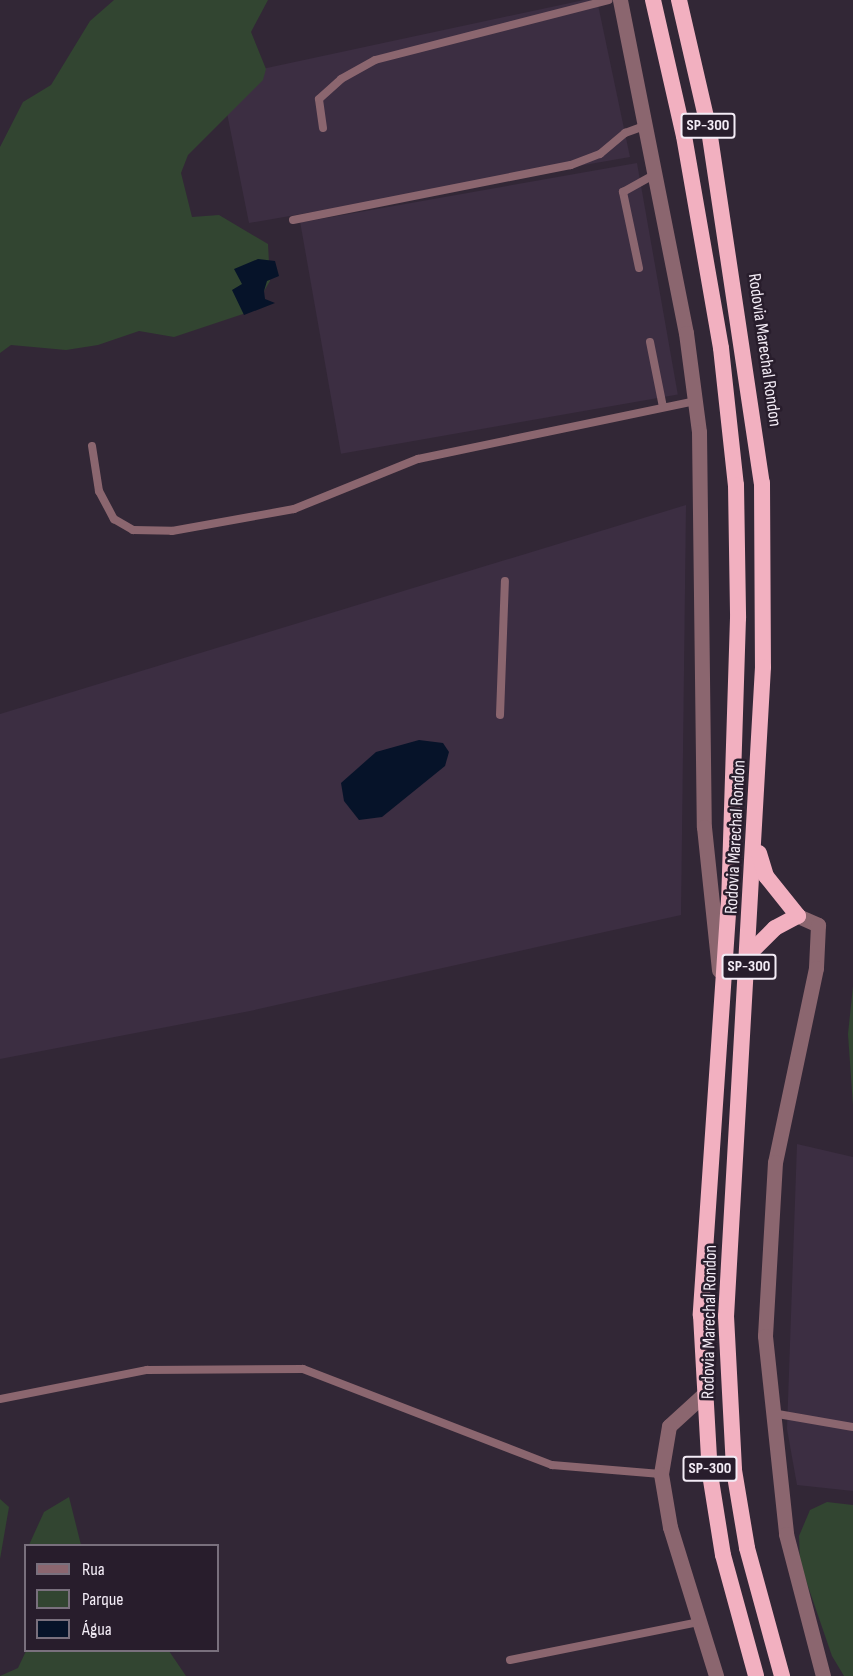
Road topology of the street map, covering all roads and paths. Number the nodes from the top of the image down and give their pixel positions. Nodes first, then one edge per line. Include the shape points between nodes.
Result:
1 (608, 0) edge
2 (620, 0) edge
3 (653, 0) edge
4 (679, 0) edge
5 (648, 125) junction
6 (323, 128) dead end
7 (657, 174) junction
8 (293, 220) dead end
9 (639, 268) dead end
10 (650, 342) dead end
11 (695, 401) junction
12 (663, 407) junction
13 (92, 447) dead end
14 (505, 581) dead end
15 (500, 715) dead end
16 (755, 834) junction
17 (798, 916) junction
18 (750, 952) junction
19 (723, 1000) junction
20 (703, 1395) junction
21 (0, 1399) edge
22 (771, 1413) junction
23 (853, 1427) edge
24 (661, 1474) junction
25 (698, 1622) junction
26 (510, 1660) dead end
27 (716, 1676) edge
28 (756, 1676) edge
29 (782, 1676) edge
30 (823, 1676) edge

1 - 6 lane via 375,60 341,79 320,99
2 - 5 street
3 - 19 highway, Rodovia Marechal Rondon / SP-300 via 684,136 719,336 736,484 738,618
4 - 16 highway, Rodovia Marechal Rondon / SP-300 via 709,130 762,483
5 - 7 street
5 - 8 lane via 625,133 600,154 571,165
7 - 9 lane via 623,192
7 - 11 street
10 - 12 lane
11 - 12 lane
11 - 19 street via 704,492 704,827
12 - 13 lane via 418,459 294,509 172,531 133,530 114,519 104,504
14 - 15 lane
16 - 17 highway via 766,876
16 - 18 highway, Rodovia Marechal Rondon / SP-300
17 - 18 highway
17 - 22 street via 816,921 818,935 813,995 768,1215 765,1336
18 - 29 highway, Rodovia Marechal Rondon / SP-300 via 728,1278 728,1390 747,1548
19 - 20 highway, Rodovia Marechal Rondon / SP-300 via 702,1274
20 - 24 street via 669,1426
20 - 28 highway, Rodovia Marechal Rondon / SP-300 via 723,1555
21 - 24 lane via 147,1370 303,1369 552,1465
22 - 23 lane
22 - 30 street via 786,1534
24 - 25 street via 670,1527
25 - 26 lane
25 - 27 street

